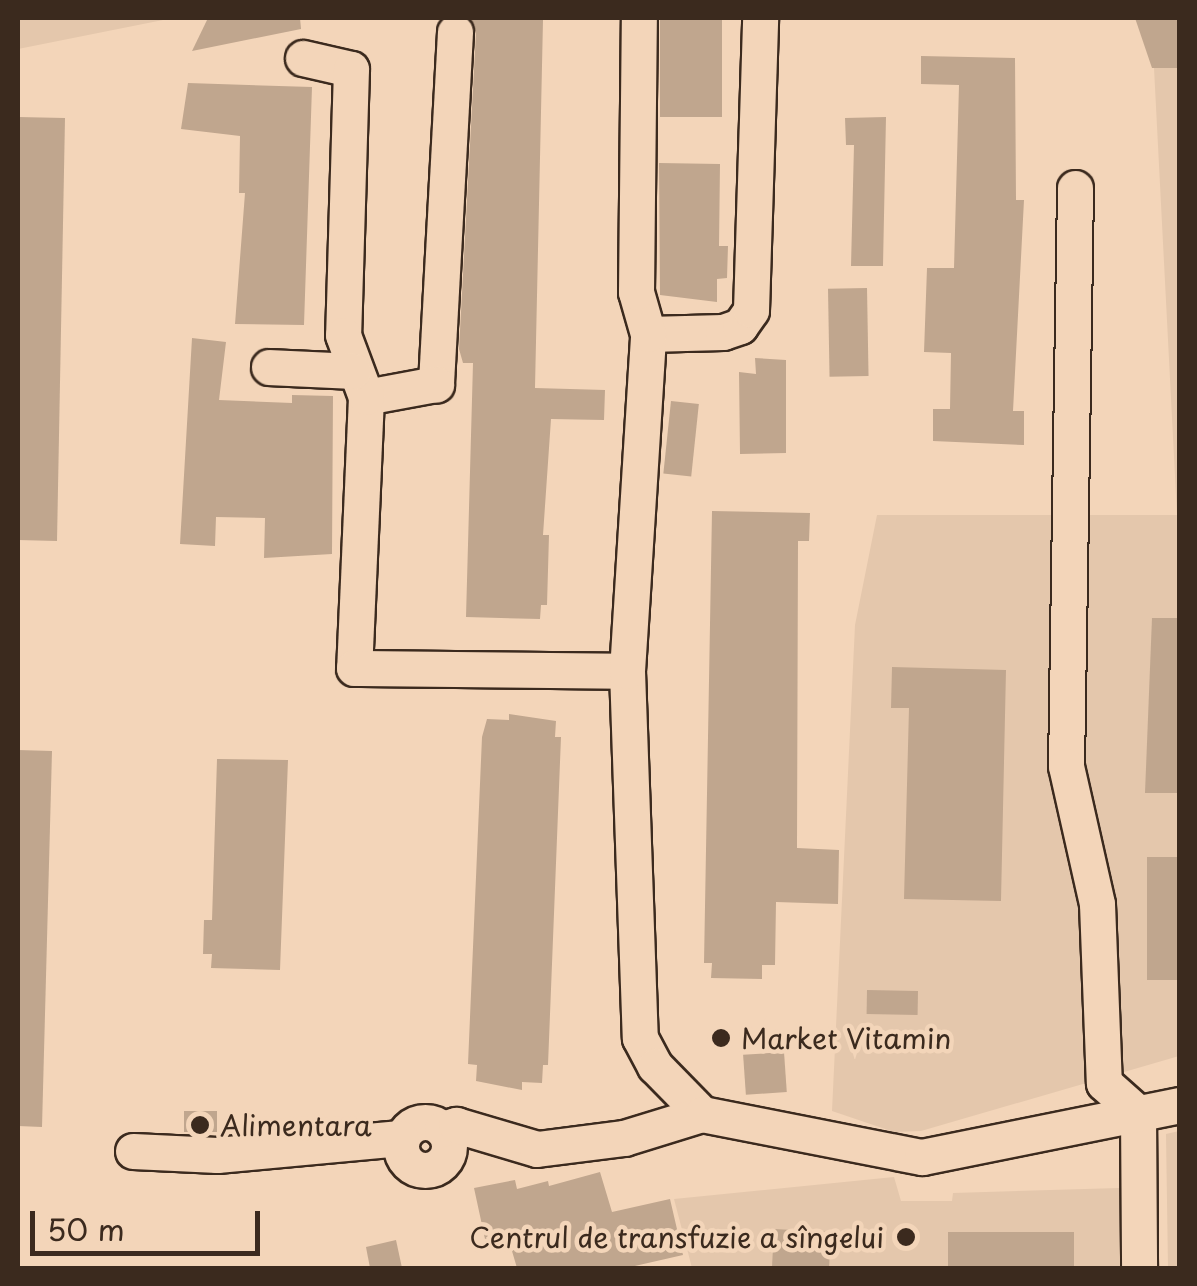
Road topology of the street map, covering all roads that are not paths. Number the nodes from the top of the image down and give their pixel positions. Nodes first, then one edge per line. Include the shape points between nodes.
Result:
1 (639, 18) edge
2 (760, 18) edge
3 (456, 32) dead end
4 (303, 58) dead end
5 (1075, 188) dead end
6 (648, 334) junction
7 (269, 367) dead end
8 (359, 384) junction
9 (627, 671) junction
10 (1180, 1105) edge
11 (1138, 1113) junction
12 (702, 1114) junction
13 (133, 1151) dead end
14 (1139, 1268) edge

1 - 6 street via 636,292
2 - 6 street via 751,310 740,326 723,332
3 - 8 street via 436,384
4 - 8 street via 351,69 343,334
5 - 11 street via 1066,766 1097,904 1104,1083
6 - 9 street
7 - 8 street
8 - 9 street via 354,668
9 - 12 street via 640,1038 655,1066
10 - 11 street
11 - 12 street via 922,1157
11 - 14 street
12 - 13 street via 624,1138 537,1149 456,1125 414,1123 400,1138 217,1155

